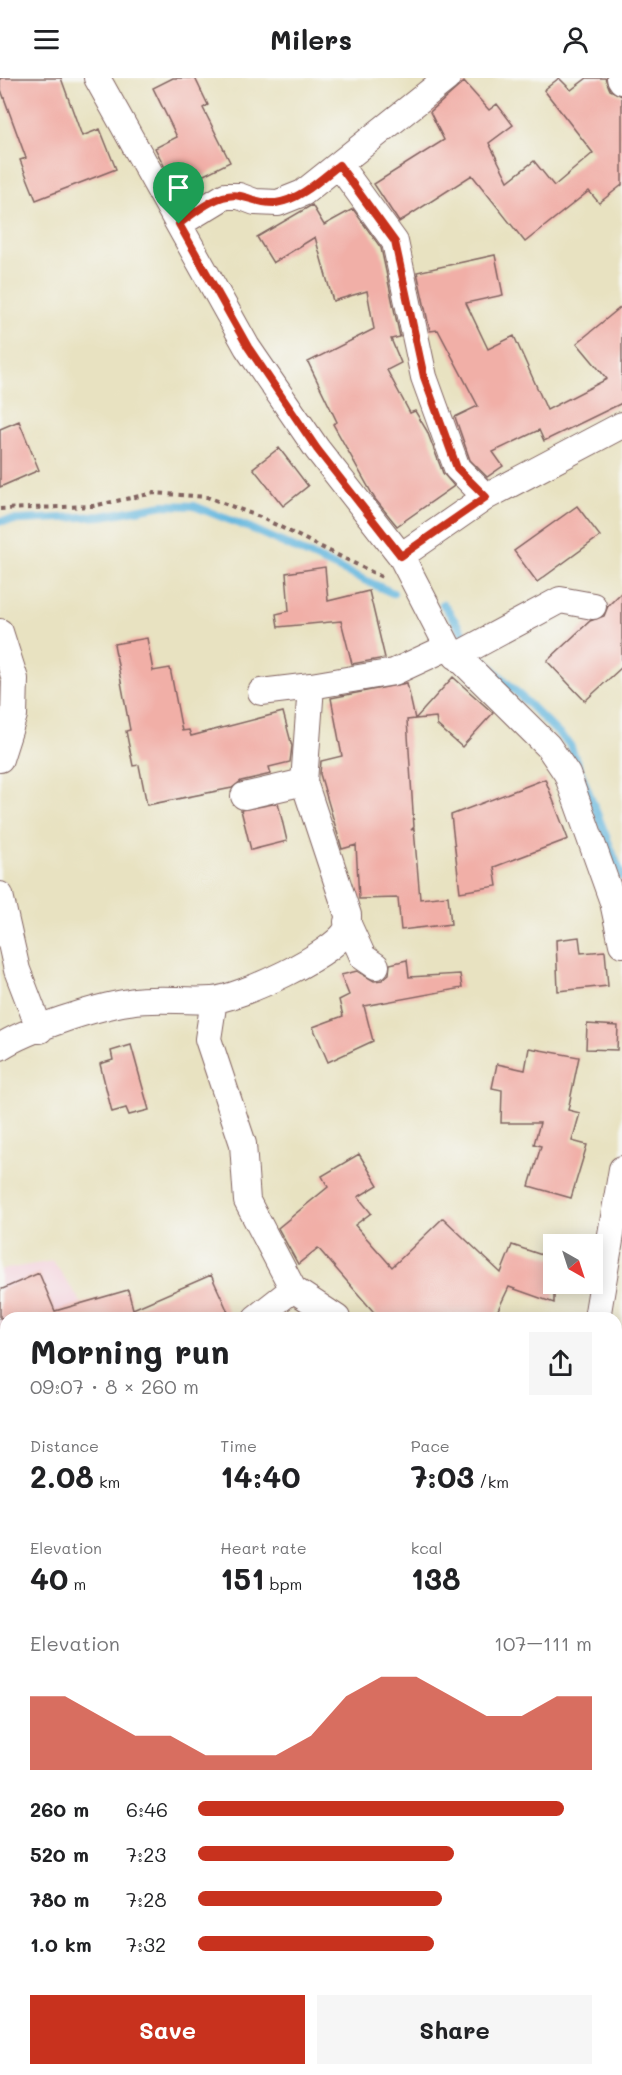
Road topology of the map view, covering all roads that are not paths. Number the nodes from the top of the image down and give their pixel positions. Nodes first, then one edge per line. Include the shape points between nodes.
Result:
1 (97, 78) edge
2 (447, 78) edge
3 (339, 165) junction
4 (179, 224) junction
5 (622, 425) edge
6 (486, 497) junction
7 (406, 567) junction
8 (593, 606) dead end
9 (0, 632) edge
10 (462, 649) junction
11 (311, 686) junction
12 (261, 692) dead end
13 (0, 759) edge
14 (304, 782) junction
15 (244, 796) dead end
16 (0, 896) edge
17 (347, 922) junction
18 (622, 944) edge
19 (376, 966) dead end
20 (214, 1000) junction
21 (40, 1030) junction
22 (0, 1047) edge
23 (622, 1169) edge
24 (293, 1289) junction
25 (264, 1312) edge
26 (329, 1312) edge
27 (598, 1312) edge

1 - 4 street
2 - 3 street
3 - 4 street via 303,193 278,203 225,196
3 - 6 street via 395,242 424,377 457,468
4 - 7 street via 248,347 317,449
5 - 6 street
6 - 7 street
7 - 10 street
8 - 10 street via 560,600
9 - 13 street via 15,679 14,715
10 - 11 street via 394,672
10 - 18 street via 548,746 567,774 613,902
11 - 12 street
11 - 14 street
14 - 15 street
14 - 17 street via 348,915
16 - 21 street via 17,970
17 - 19 street via 363,957
17 - 20 street via 346,929 328,949 310,962
20 - 21 street via 127,1002
20 - 24 street via 208,1039 243,1144 247,1202
21 - 22 street
23 - 27 street
24 - 25 street
24 - 26 street

